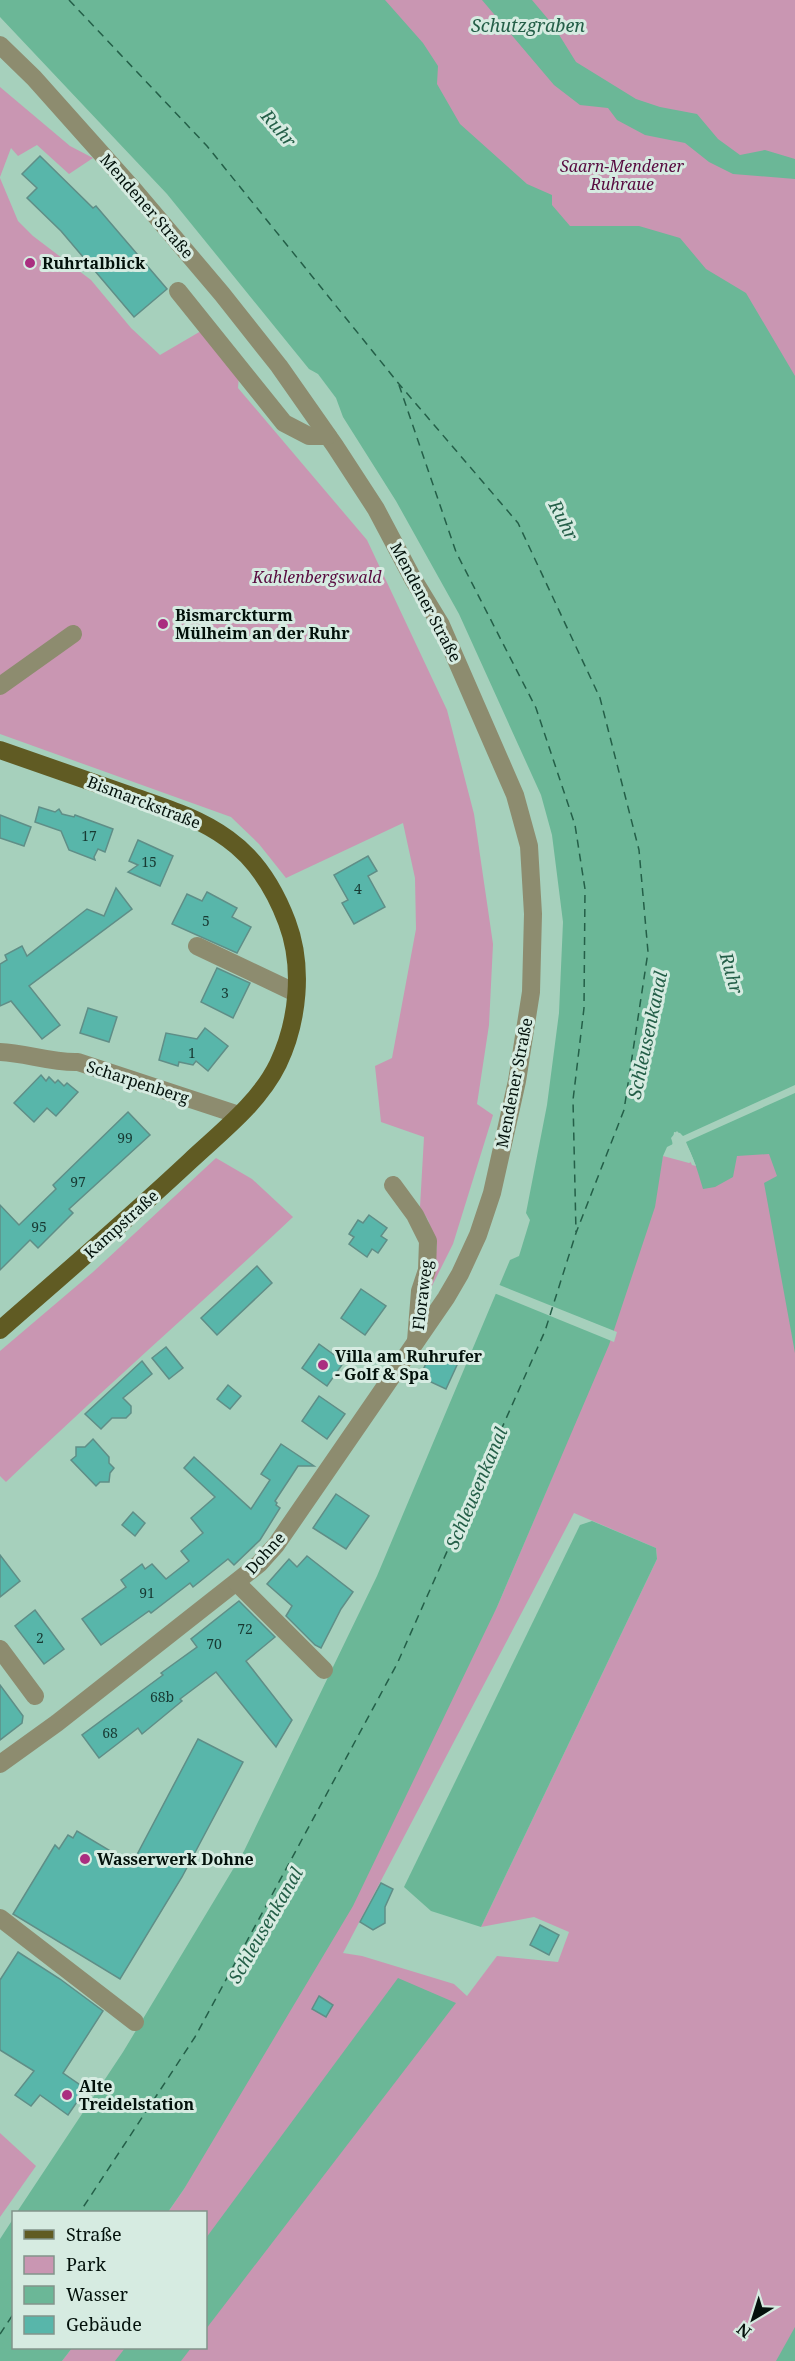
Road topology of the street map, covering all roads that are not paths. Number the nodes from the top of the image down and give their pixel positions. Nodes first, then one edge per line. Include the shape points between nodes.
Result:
1 (0, 45) edge
2 (178, 291) dead end
3 (328, 436) junction
4 (73, 634) dead end
5 (0, 686) edge
6 (0, 750) edge
7 (197, 946) dead end
8 (296, 993) junction
9 (0, 1052) edge
10 (239, 1115) junction
11 (393, 1185) dead end
12 (460, 1274) joint
13 (0, 1330) edge
14 (416, 1343) junction
15 (237, 1583) junction
16 (0, 1649) edge
17 (324, 1670) dead end
18 (35, 1696) dead end
19 (0, 1764) edge
20 (0, 1918) edge
21 (135, 2022) dead end

1 - 3 street, Mendener Straße via 41,86 215,285
2 - 3 street via 284,423 309,436
3 - 12 street, Mendener Straße via 376,509 441,626 515,795 529,846 533,914 531,992 518,1081 492,1193
4 - 5 street
6 - 8 main road, Bismarckstraße via 195,818 229,839 255,864 279,900 292,936
7 - 8 street
8 - 10 main road, Bismarckstraße via 287,1042 277,1065
9 - 10 street, Scharpenberg via 61,1063 78,1062
10 - 13 main road, Kampstraße
11 - 14 street, Floraweg via 428,1241
12 - 14 street, Dohne
14 - 15 street, Dohne via 276,1545
15 - 17 street
15 - 19 street, Dohne
16 - 18 street
20 - 21 street

